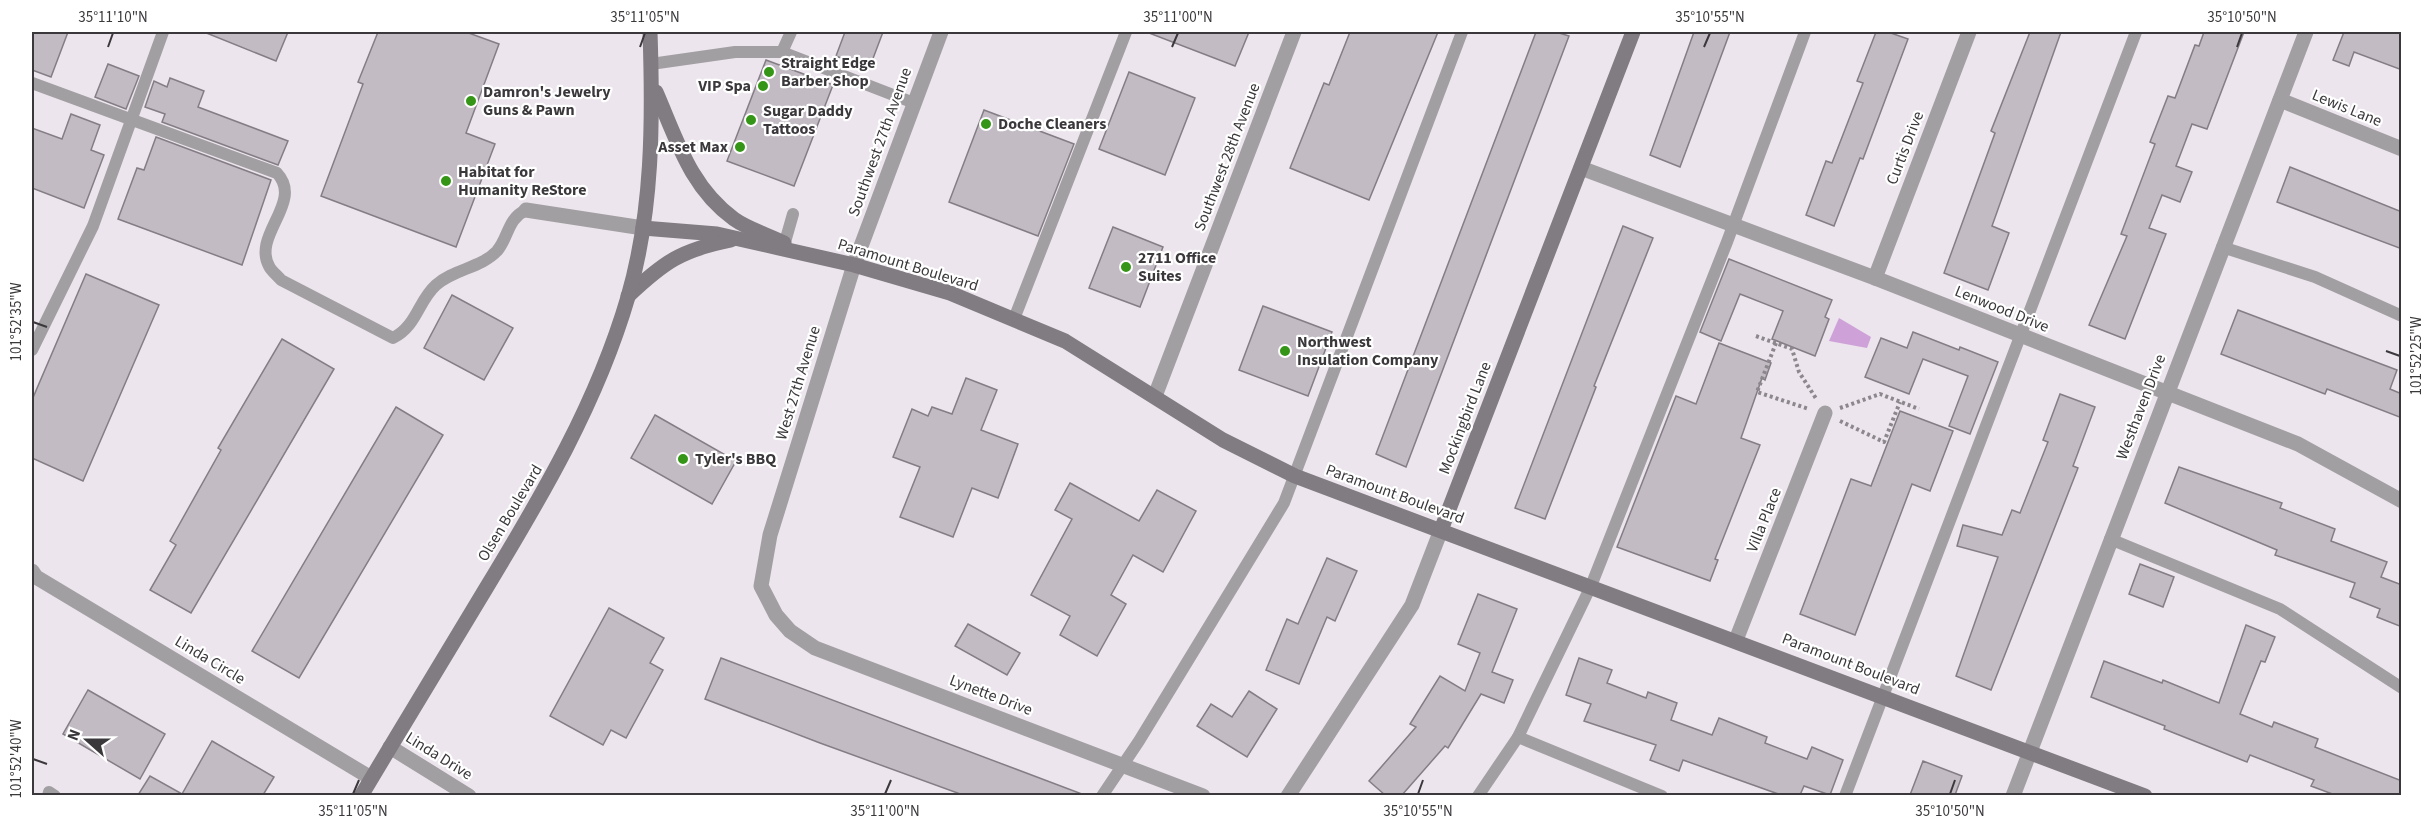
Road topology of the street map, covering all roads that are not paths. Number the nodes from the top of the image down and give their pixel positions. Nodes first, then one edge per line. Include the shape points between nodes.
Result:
1 (164, 32) edge
2 (650, 32) edge
3 (790, 32) edge
4 (941, 32) edge
5 (1126, 32) edge
6 (1294, 32) edge
7 (1462, 32) edge
8 (1633, 32) edge
9 (1805, 32) edge
10 (1969, 32) edge
11 (2136, 32) edge
12 (2306, 32) edge
13 (782, 52) junction
14 (651, 64) junction
15 (32, 83) edge
16 (652, 83) junction
17 (2280, 100) junction
18 (914, 103) junction
19 (132, 120) junction
20 (2402, 149) edge
21 (1581, 168) junction
22 (526, 210) joint
23 (794, 214) dead end
24 (1734, 225) junction
25 (643, 228) junction
26 (739, 239) junction
27 (784, 246) junction
28 (2222, 247) junction
29 (854, 265) junction
30 (1875, 278) junction
31 (628, 296) junction
32 (2402, 316) edge
33 (1014, 320) junction
34 (2019, 335) junction
35 (32, 350) edge
36 (2166, 393) junction
37 (1155, 396) junction
38 (1826, 413) road end
39 (1295, 476) junction
40 (2402, 501) edge
41 (1441, 530) junction
42 (2110, 539) junction
43 (32, 571) edge
44 (1591, 586) junction
45 (776, 615) joint
46 (1736, 640) junction
47 (2402, 688) edge
48 (1883, 695) junction
49 (1518, 737) junction
50 (390, 747) junction
51 (2029, 751) junction
52 (1124, 765) junction
53 (371, 778) junction
54 (48, 795) edge
55 (55, 795) edge
56 (361, 795) edge
57 (469, 795) edge
58 (1102, 795) edge
59 (1203, 795) edge
60 (1288, 795) edge
61 (1478, 795) edge
62 (1662, 795) edge
63 (1845, 795) edge
64 (2013, 795) edge
65 (2145, 795) edge

1 - 19 lane
2 - 14 main road
3 - 13 lane
4 - 18 street, Southwest 27th Avenue
5 - 33 lane
6 - 37 street, Southwest 28th Avenue
7 - 39 lane
8 - 21 main road, Mockingbird Lane
9 - 24 lane
10 - 30 street, Curtis Drive
11 - 34 lane
12 - 17 street, Westhaven Drive
13 - 14 lane via 735,51
13 - 18 lane
14 - 16 main road
15 - 19 lane
16 - 25 main road via 653,128
16 - 27 main road via 704,194 735,220
17 - 20 street, Lewis Lane
17 - 28 street, Westhaven Drive
18 - 29 street, Southwest 27th Avenue
19 - 22 lane, Paramount Boulevard via 277,173 285,182 286,194 265,251 268,266 281,280 393,338 405,332 434,286 488,259 498,249 511,222
19 - 35 lane via 93,226
21 - 24 street, Lenwood Drive
21 - 41 main road, Mockingbird Lane
22 - 25 street, Paramount Boulevard
23 - 27 lane
24 - 30 street, Lenwood Drive
24 - 44 lane
25 - 26 main road, Paramount Boulevard
25 - 31 main road, Olsen Boulevard
26 - 27 main road, Paramount Boulevard
26 - 31 main road via 697,247 676,256
27 - 29 main road, Paramount Boulevard
28 - 32 lane via 2315,278
28 - 36 street, Westhaven Drive
29 - 33 main road, Paramount Boulevard via 950,293
29 - 45 street, West 27th Avenue via 770,535 761,586
30 - 34 street, Lenwood Drive
31 - 50 main road, Olsen Boulevard via 597,384 550,483
33 - 37 main road, Paramount Boulevard via 1065,340
34 - 36 street, Lenwood Drive
34 - 48 lane
36 - 40 street, Lenwood Drive via 2298,444
36 - 42 street, Westhaven Drive
37 - 39 main road, Paramount Boulevard via 1223,441
38 - 46 street, Villa Place
39 - 41 main road, Paramount Boulevard
39 - 52 lane via 1284,503
41 - 44 main road, Paramount Boulevard
41 - 60 street, Mockingbird Lane via 1412,605
42 - 47 lane via 2280,609
42 - 51 street, Westhaven Drive
43 - 53 street, Linda Circle
44 - 46 main road, Paramount Boulevard
44 - 49 lane
45 - 52 street, Lynette Drive via 789,631 815,648
46 - 48 main road, Paramount Boulevard
48 - 51 main road, Paramount Boulevard
48 - 63 lane
49 - 61 lane
49 - 62 lane
50 - 53 main road, Olsen Boulevard
50 - 57 street, Linda Drive
51 - 64 street, Westhaven Drive
51 - 65 main road, Paramount Boulevard
52 - 58 lane
52 - 59 street, Lynette Drive
53 - 56 main road, Olsen Boulevard
54 - 55 lane

